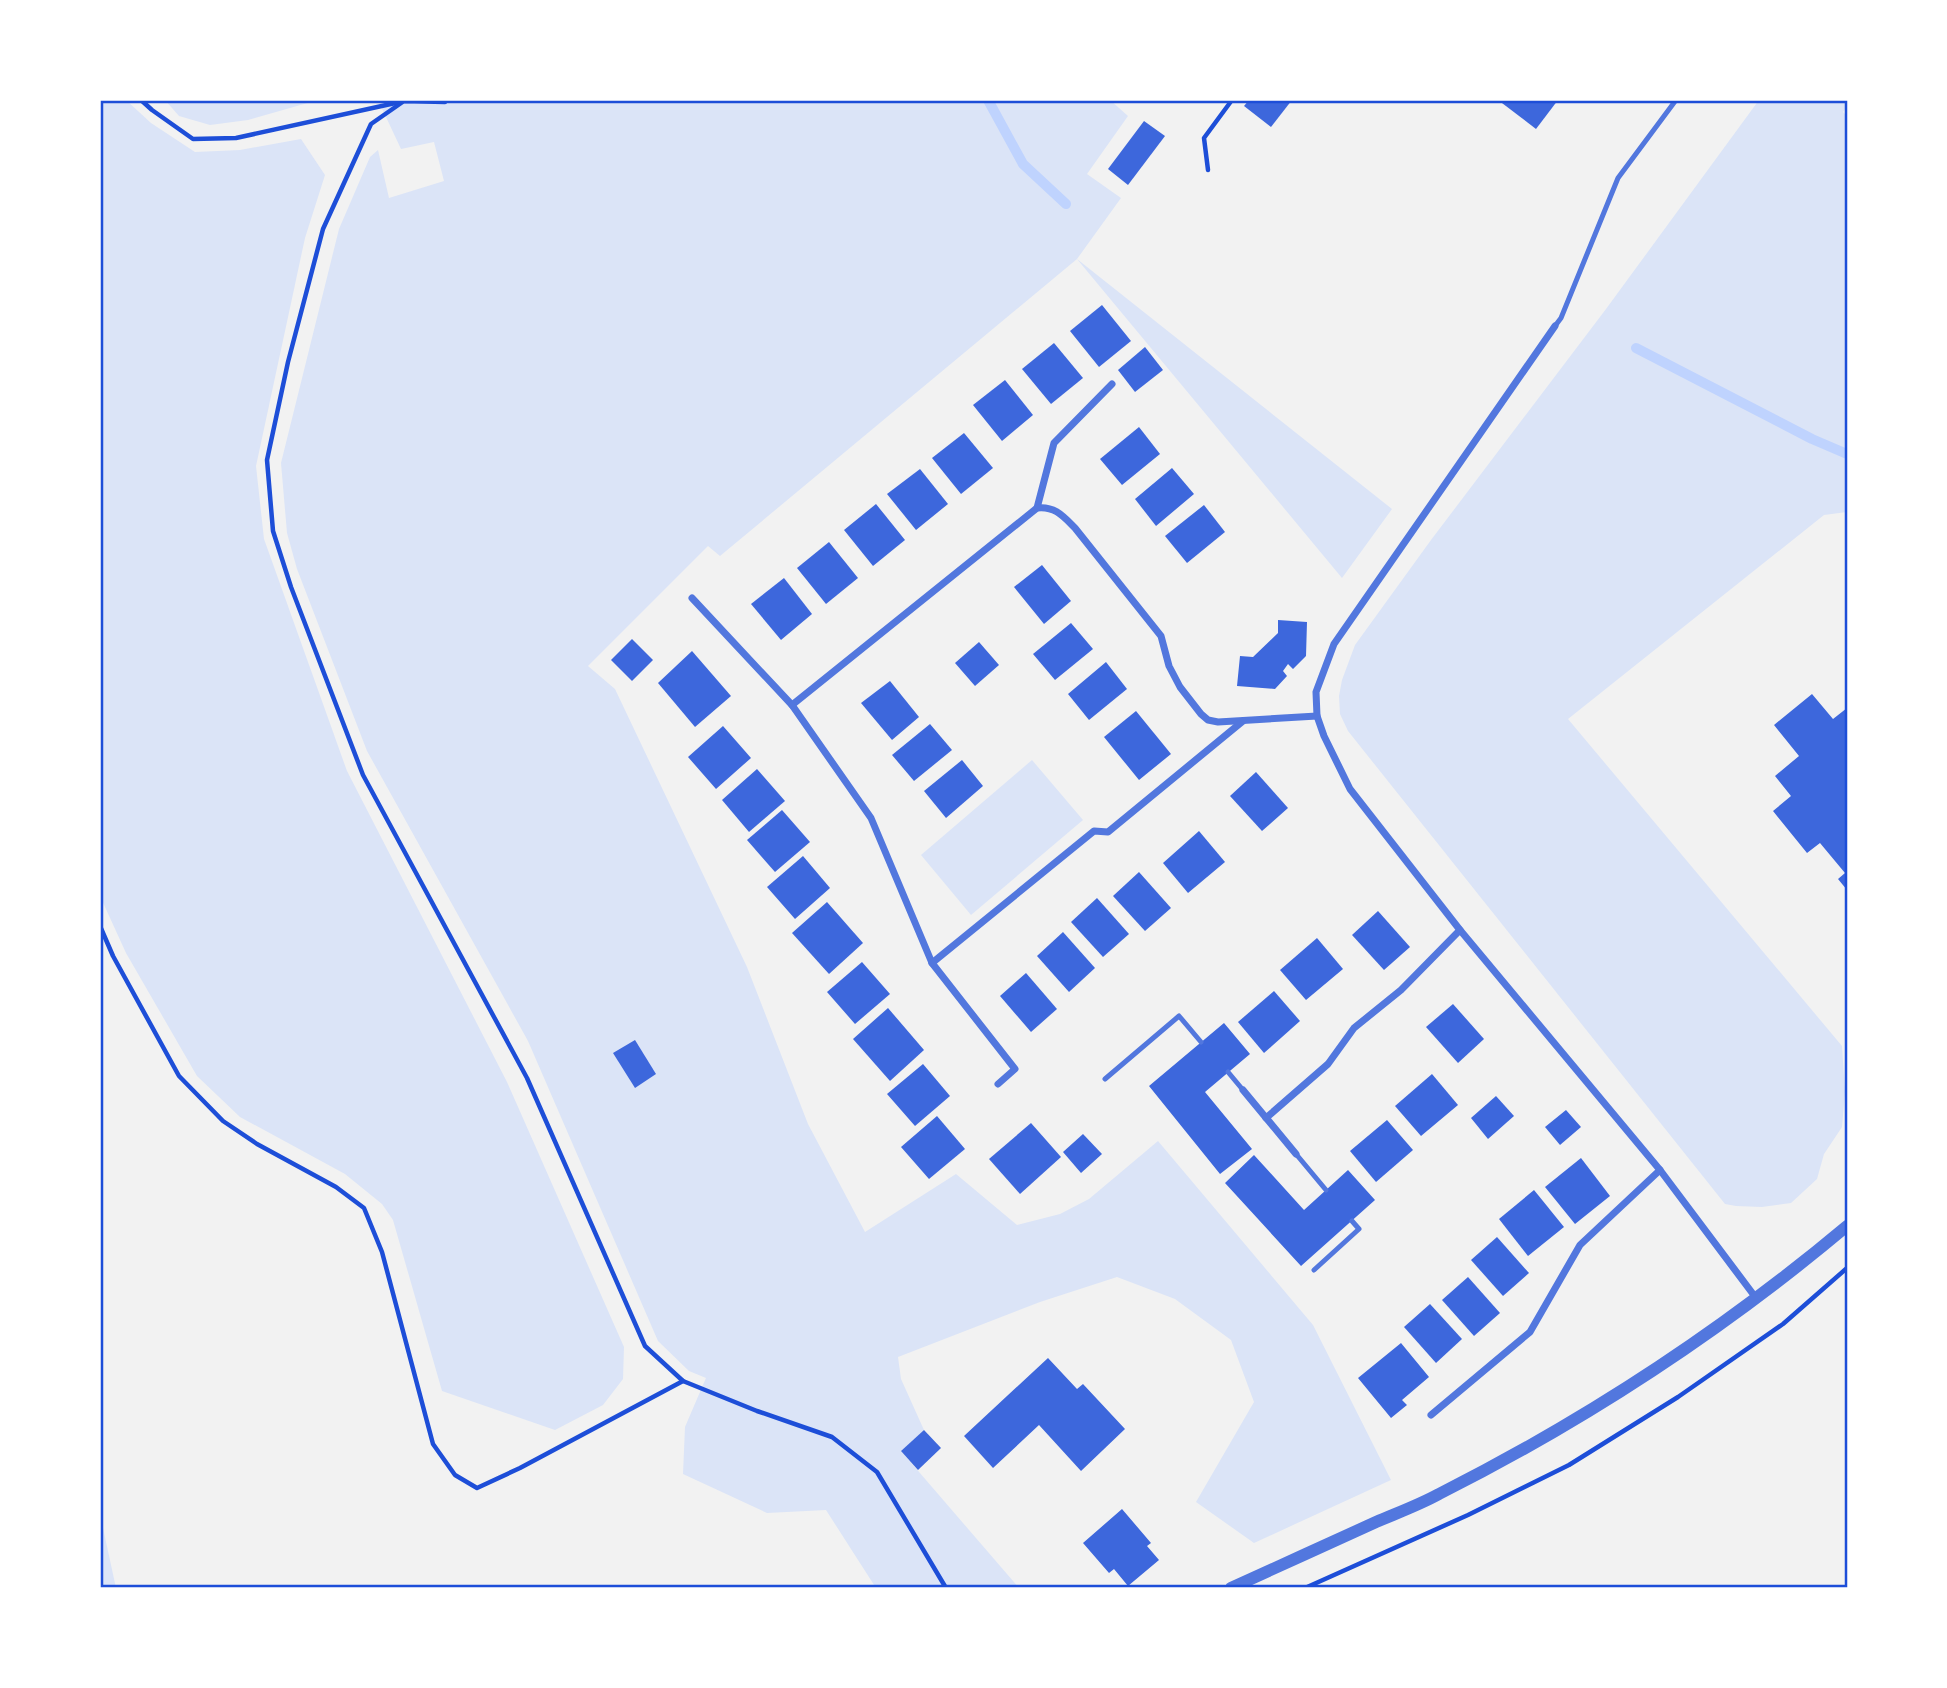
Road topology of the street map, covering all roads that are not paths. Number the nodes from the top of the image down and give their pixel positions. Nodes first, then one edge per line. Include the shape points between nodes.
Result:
1 (1676, 100) edge
2 (1555, 326) joint
3 (1112, 384) dead end
4 (1037, 508) junction
5 (692, 598) dead end
6 (792, 705) junction
7 (1317, 716) junction
8 (1244, 721) junction
9 (1461, 930) junction
10 (932, 963) junction
11 (1201, 1042) dead end
12 (1228, 1072) dead end
13 (1105, 1079) dead end
14 (998, 1084) dead end
15 (1243, 1090) joint
16 (1266, 1118) junction
17 (1296, 1154) joint
18 (1660, 1170) junction
19 (1326, 1190) dead end
20 (1352, 1221) dead end
21 (1847, 1226) edge
22 (1314, 1270) dead end
23 (1756, 1298) junction
24 (1432, 1415) dead end
25 (1231, 1588) edge

1 - 2 lane via 1618,178
2 - 7 street via 1335,644 1316,692
3 - 4 street via 1054,443
4 - 6 street
4 - 8 street via 1059,512 1075,528 1161,636 1169,666 1200,714 1218,722
5 - 6 street
6 - 10 street via 871,818
7 - 8 street
7 - 9 street via 1350,789
8 - 10 street via 1108,832 1094,831
9 - 16 street via 1401,990 1354,1028 1328,1064
9 - 18 street
10 - 14 street via 1015,1069
11 - 13 lane via 1179,1016
12 - 15 lane
15 - 16 street
16 - 17 street
17 - 19 lane
18 - 23 street
18 - 24 street via 1580,1245 1530,1332
20 - 22 lane via 1359,1229
21 - 23 street
23 - 25 street via 1620,1392 1534,1443 1438,1495

